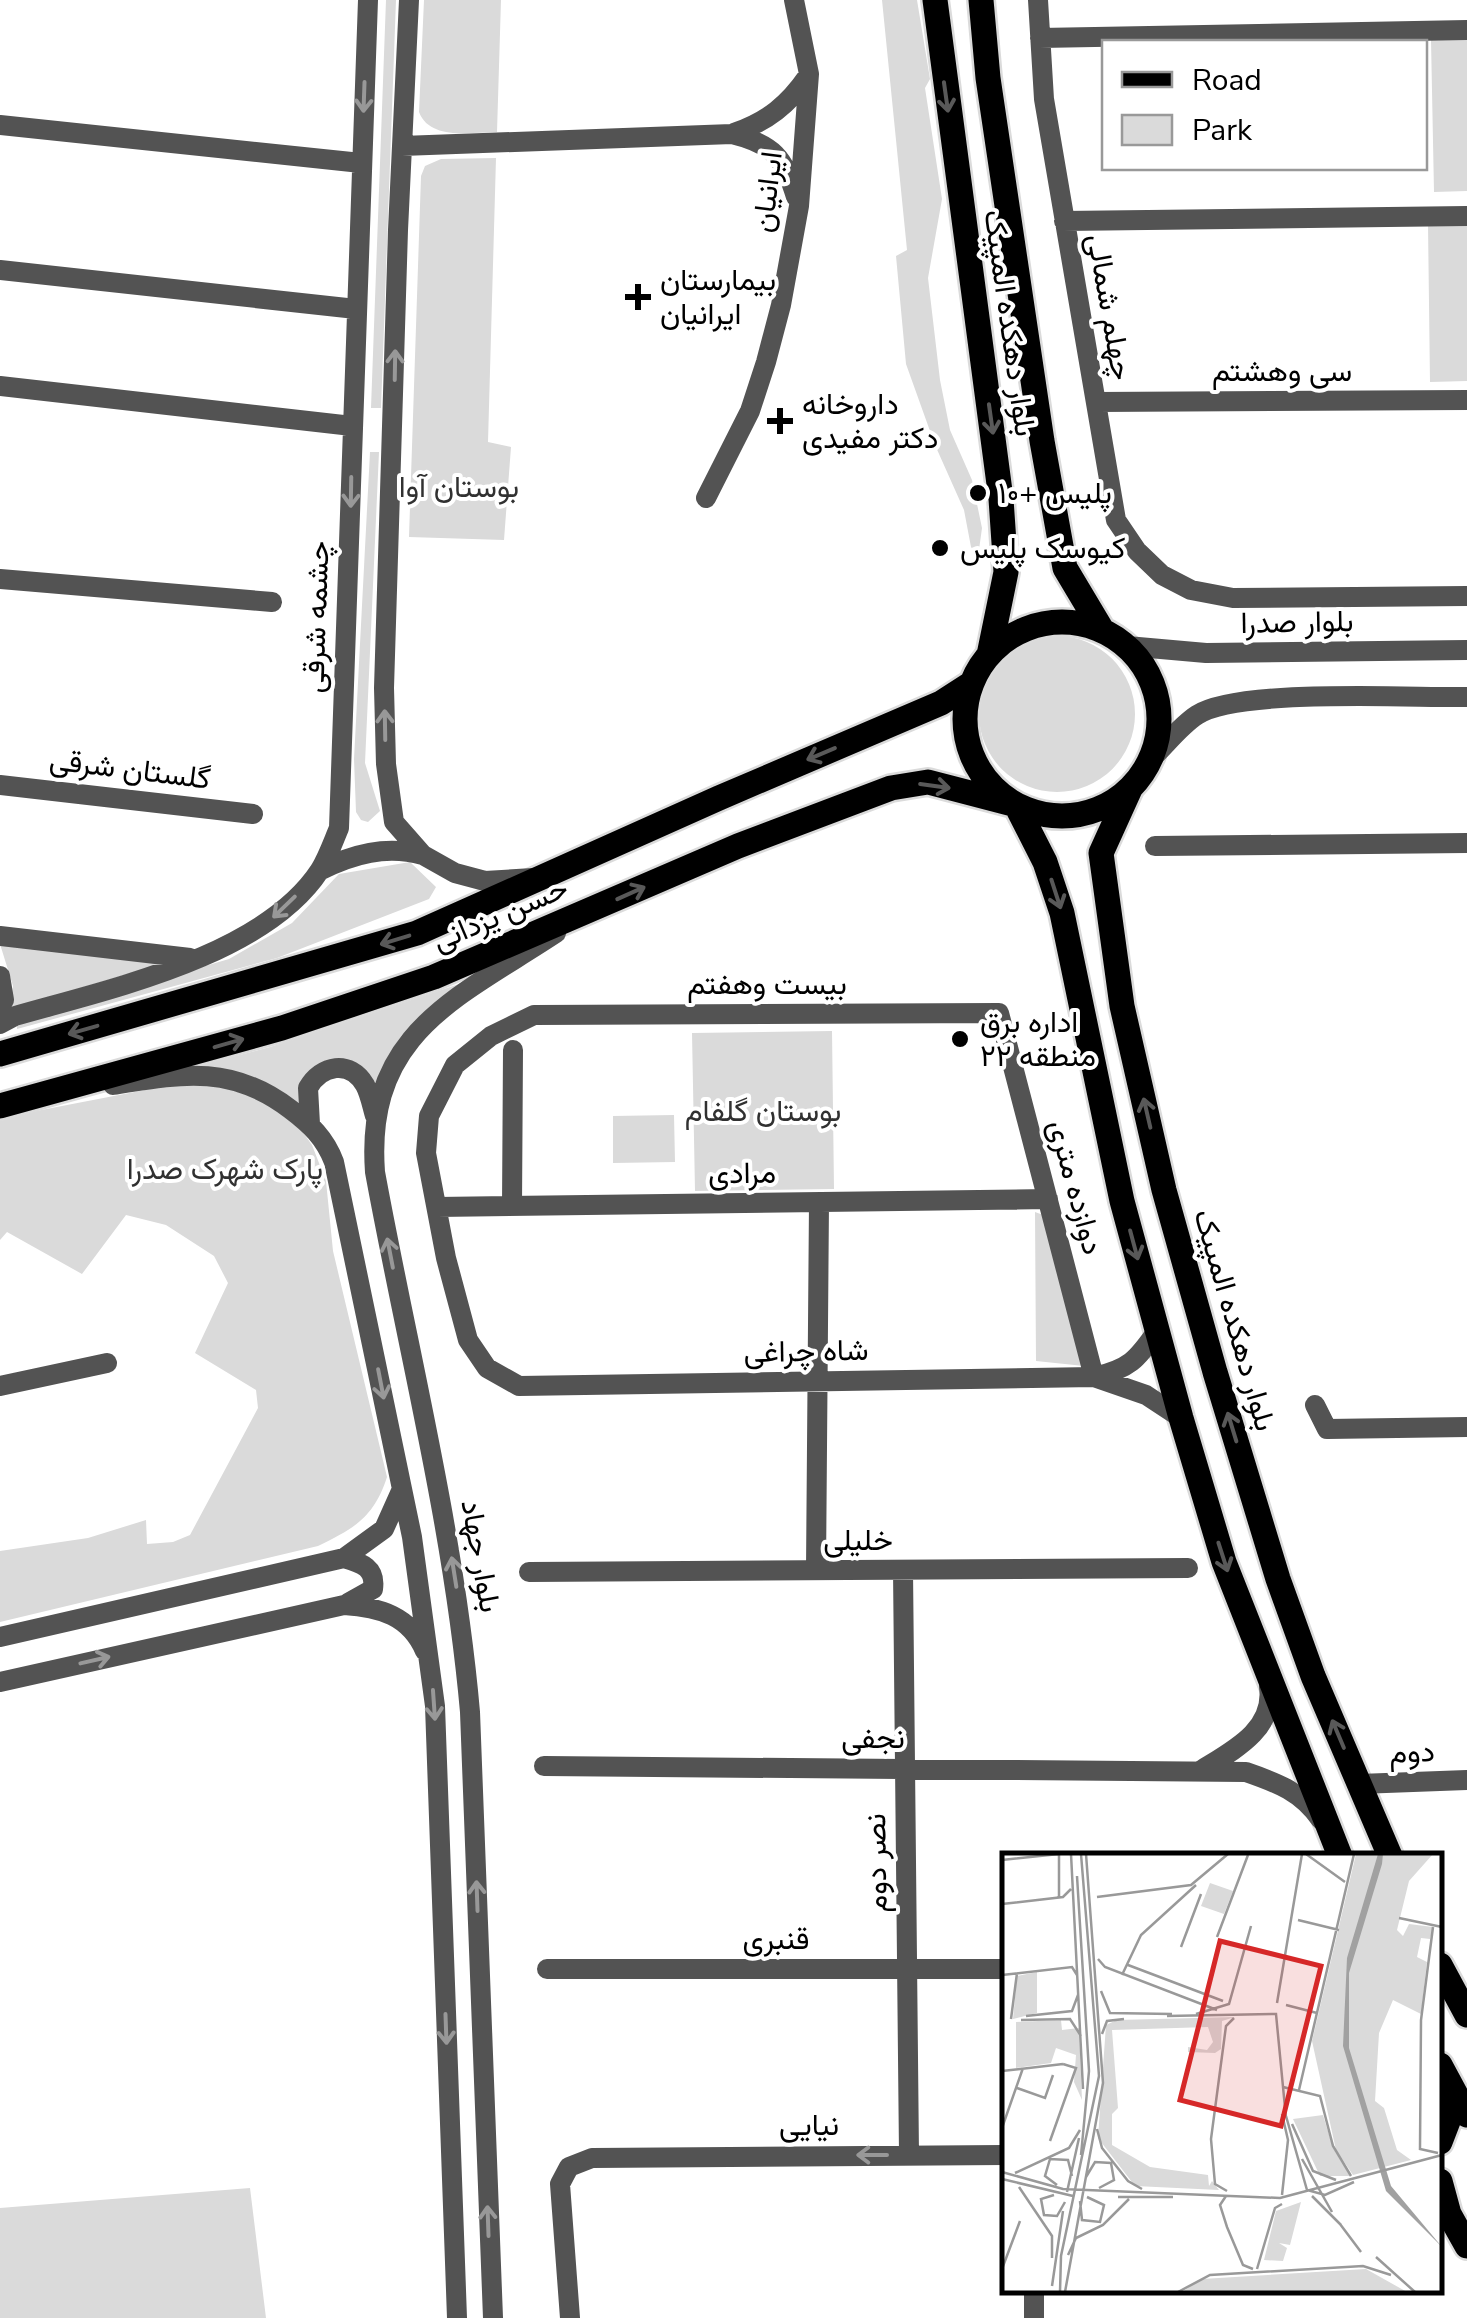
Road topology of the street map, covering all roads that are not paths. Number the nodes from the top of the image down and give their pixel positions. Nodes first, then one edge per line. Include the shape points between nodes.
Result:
1 (367, 0) edge
2 (410, 0) edge
3 (794, 0) edge
4 (935, 0) edge
5 (981, 0) edge
6 (1038, 0) edge
7 (1467, 30) edge
8 (1040, 38) junction
9 (809, 74) junction
10 (0, 125) edge
11 (732, 134) junction
12 (402, 146) junction
13 (361, 163) junction
14 (798, 206) junction
15 (1467, 216) edge
16 (1064, 221) junction
17 (0, 270) edge
18 (356, 309) junction
19 (0, 386) edge
20 (1467, 400) edge
21 (1096, 402) junction
22 (352, 426) junction
23 (706, 498) dead end
24 (0, 579) edge
25 (1467, 596) edge
26 (272, 602) dead end
27 (1102, 630) junction
28 (1128, 646) junction
29 (1467, 650) edge
30 (989, 655) junction
31 (972, 682) junction
32 (1467, 698) edge
33 (1152, 758) junction
34 (0, 785) edge
35 (1130, 789) junction
36 (1016, 805) junction
37 (254, 814) dead end
38 (394, 822) junction
39 (340, 828) junction
40 (1467, 843) edge
41 (1155, 846) dead end
42 (423, 855) junction
43 (320, 871) junction
44 (540, 878) junction
45 (589, 911) junction
46 (0, 936) edge
47 (192, 958) junction
48 (0, 976) edge
49 (0, 1006) edge
50 (999, 1013) joint
51 (0, 1024) edge
52 (514, 1050) dead end
53 (0, 1054) edge
54 (12, 1103) edge
55 (375, 1116) junction
56 (310, 1124) junction
57 (1048, 1198) junction
58 (818, 1202) junction
59 (512, 1206) junction
60 (437, 1207) junction
61 (1157, 1331) junction
62 (107, 1362) dead end
63 (1094, 1377) junction
64 (818, 1381) junction
65 (0, 1386) edge
66 (1315, 1406) dead end
67 (1181, 1418) junction
68 (1467, 1427) edge
69 (402, 1490) junction
70 (344, 1558) junction
71 (1188, 1568) dead end
72 (816, 1570) junction
73 (903, 1570) junction
74 (529, 1572) dead end
75 (344, 1605) junction
76 (0, 1637) edge
77 (430, 1662) junction
78 (1268, 1680) junction
79 (0, 1682) edge
80 (544, 1766) dead end
81 (905, 1768) junction
82 (1202, 1769) junction
83 (1467, 1780) edge
84 (1359, 1784) junction
85 (1335, 1845) edge
86 (1389, 1853) edge
87 (547, 1969) dead end
88 (907, 1969) junction
89 (1002, 1969) edge
90 (1442, 1969) edge
91 (1467, 2016) edge
92 (1442, 2069) edge
93 (1462, 2107) edge
94 (1442, 2139) edge
95 (1002, 2154) edge
96 (909, 2155) junction
97 (1442, 2189) edge
98 (1467, 2246) edge
99 (490, 2272) junction
100 (458, 2318) edge
101 (493, 2318) edge
102 (502, 2318) edge
103 (570, 2318) edge

1 -> 13 street, چشمه شرقی
2 - 12 street
3 - 9 street, ایرانیان
4 -> 30 main road, بلوار دهکده المپیک via 1002,500 1006,572
5 - 27 main road, بلوار دهکده المپیک via 1061,546 1066,568
6 - 8 street, چهلم شمالی
7 - 8 street
8 - 16 street, چهلم شمالی
9 - 11 street via 790,102 761,124
9 - 14 street, ایرانیان
10 - 13 street
11 - 12 street
11 - 14 street via 761,141 780,158
38 -> 12 street via 384,688
13 - 18 street, چشمه شرقی
14 - 23 street, ایرانیان via 781,305 750,411
15 - 16 street
16 - 21 street, چهلم شمالی
17 - 18 street
18 - 22 street, چشمه شرقی
19 - 22 street
20 - 21 street, سی وهشتم
21 - 25 street, چهلم شمالی via 1116,520 1162,575 1191,590 1233,598
22 -> 39 street, چشمه شرقی
24 - 26 street
27 - 28 main road
27 - 30 main road via 1072,622 1041,624 1012,635
28 - 29 street, بلوار صدرا via 1206,653
28 - 33 main road via 1158,698
30 - 31 main road
31 - 36 main road via 966,738 993,788
31 -> 44 main road, حسن یزدانی via 941,703
32 - 33 street via 1269,698 1221,707 1197,714
33 - 35 main road
34 - 37 street, گلستان شرقی
35 - 36 main road via 1076,815 1045,815
84 -> 35 main road, بلوار دهکده المپیک via 1278,1579 1164,1190 1122,1006 1101,853
45 -> 36 main road, حسن یزدانی via 890,788 928,782
36 -> 61 main road via 1046,862 1062,914 1122,1201
38 - 39 street via 382,837 363,844 346,839
38 - 42 street
39 - 43 street, چشمه شرقی
40 - 41 street
42 - 43 street via 376,851
42 - 44 street via 485,881
43 -> 47 street, چشمه شرقی via 278,915
44 -> 53 main road, حسن یزدانی via 418,933
54 -> 45 main road, حسن یزدانی via 282,1028 434,977
45 - 55 street, بلوار جهاد via 420,1026 396,1060
46 - 47 street
47 - 51 street, چشمه شرقی
48 - 49 street
50 - 57 street, دوازده متری
50 - 60 street, بیست وهفتم via 534,1015 455,1065 441,1088 429,1116 426,1152
52 - 59 street
54 - 56 street via 210,1075 271,1094
55 - 56 street via 363,1081 350,1070 328,1068 308,1088
99 -> 55 street, بلوار جهاد via 463,1629 375,1172
56 -> 69 street via 329,1149 339,1182
57 - 58 street, مرادی
57 - 63 street, دوازده متری
58 - 59 street, مرادی
58 - 64 street
59 - 60 street, مرادی
60 - 64 street, شاه چراغی via 468,1340 487,1368 519,1386
61 - 63 street via 1130,1364
61 - 67 main road
62 - 65 street
63 - 64 street, شاه چراغی
63 - 67 street via 1146,1395
64 - 72 street
66 - 68 street via 1327,1429
67 -> 78 main road
69 - 70 street via 384,1529
69 - 77 street
70 - 75 street via 370,1569 374,1578 373,1589
70 - 76 street
71 - 73 street, خلیلی
72 - 73 street, خلیلی
72 - 74 street, خلیلی
73 - 81 street, نصر دوم
75 - 77 street via 396,1617 420,1638
79 -> 75 street
77 -> 100 street
78 - 82 street via 1272,1704 1256,1732
78 - 85 main road
80 - 81 street, نجفی
81 - 82 street, نجفی
81 - 88 street, نصر دوم
82 - 85 street, نجفی via 1246,1772 1287,1786 1311,1805
83 - 84 street, دوم
84 - 86 main road, بلوار دهکده المپیک
87 - 88 street, قنبری
88 - 89 street, قنبری
88 - 96 street, نصر دوم
90 - 91 main road
92 - 93 main road
93 - 94 main road
95 - 96 street, نیایی
96 -> 103 street, نیایی via 613,2156 569,2167 560,2184
97 - 98 main road
99 - 101 street, بلوار جهاد
99 - 102 street

